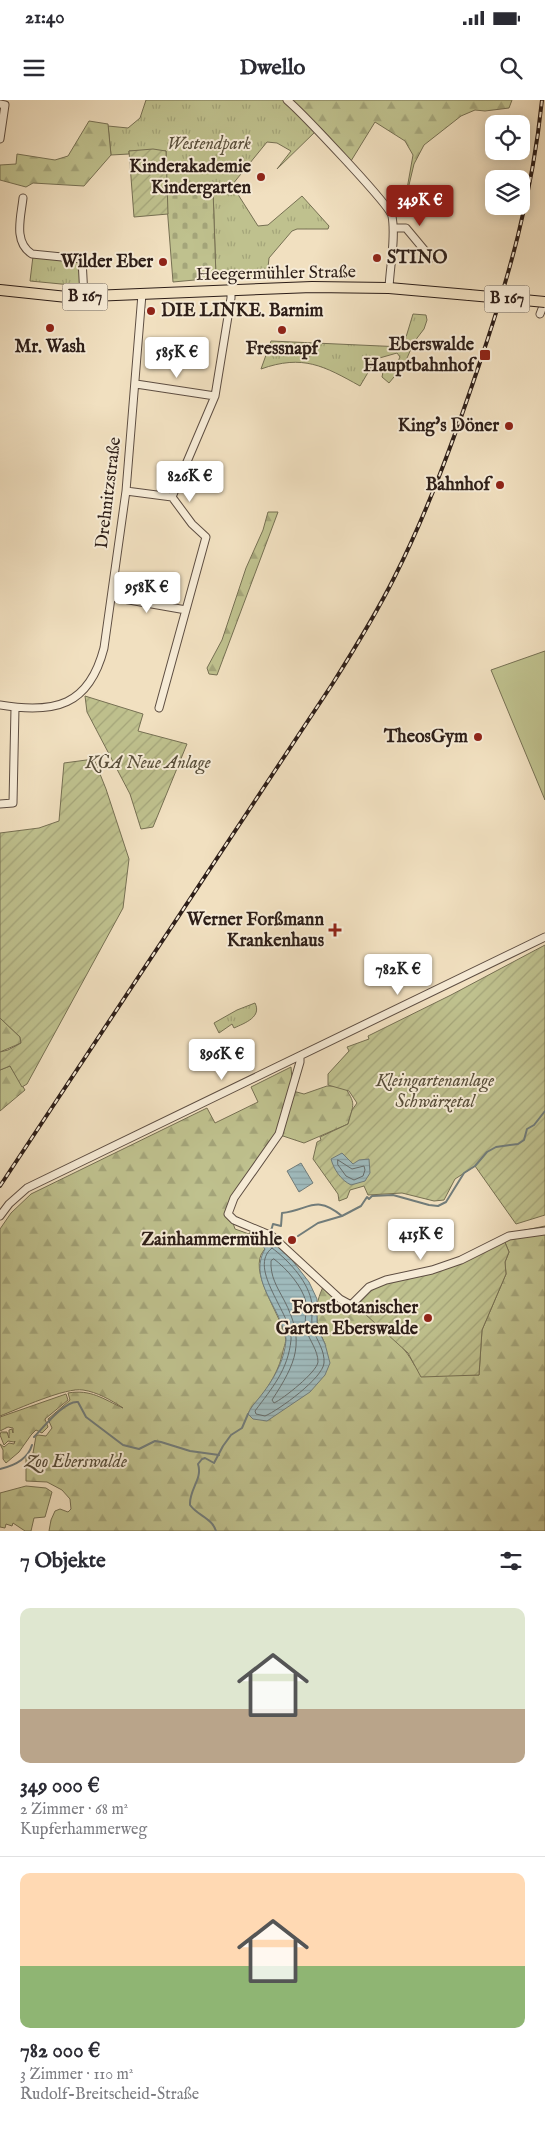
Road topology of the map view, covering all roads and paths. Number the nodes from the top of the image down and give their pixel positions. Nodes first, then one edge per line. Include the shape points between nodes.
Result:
1 (287, 100) edge
2 (0, 104) edge
3 (0, 139) edge
4 (23, 198) dead end
5 (393, 228) junction
6 (431, 258) dead end
7 (389, 288) junction
8 (0, 290) edge
9 (231, 290) junction
10 (142, 294) junction
11 (84, 297) junction
12 (545, 302) edge
13 (540, 314) dead end
14 (136, 384) junction
15 (216, 396) junction
16 (126, 491) junction
17 (172, 497) junction
18 (112, 597) junction
19 (186, 610) junction
20 (0, 706) edge
21 (15, 708) junction
22 (159, 708) dead end
23 (0, 804) edge
24 (545, 937) edge
25 (300, 1056) junction
26 (0, 1216) edge
27 (545, 1232) edge

1 - 5 street via 386,206 391,213
2 - 3 street via 5,105
4 - 11 street via 20,241 24,250 32,254 82,259
5 - 6 street via 406,228
5 - 7 street
7 - 9 main road, Heegermühler Straße / B 167
7 - 12 main road, Heegermühler Straße / B 167, bridge
8 - 11 main road, Heegermühler Straße / B 167
9 - 10 main road, Heegermühler Straße / B 167
9 - 15 street
10 - 11 main road, Heegermühler Straße / B 167
10 - 14 street, Drehnitzstraße
12 - 13 street
14 - 15 street
14 - 16 street, Drehnitzstraße
15 - 17 street
16 - 17 street
16 - 18 street, Drehnitzstraße
17 - 19 street via 206,537
18 - 19 street
18 - 21 street, Drehnitzstraße via 100,666 87,686 55,707
19 - 22 street
20 - 21 street, Drehnitzstraße
21 - 23 street via 13,803
24 - 25 street
25 - 26 street via 28,1188
25 - 27 street via 279,1134 228,1210 231,1219 272,1236 338,1297 351,1305 369,1286 462,1260 509,1236

